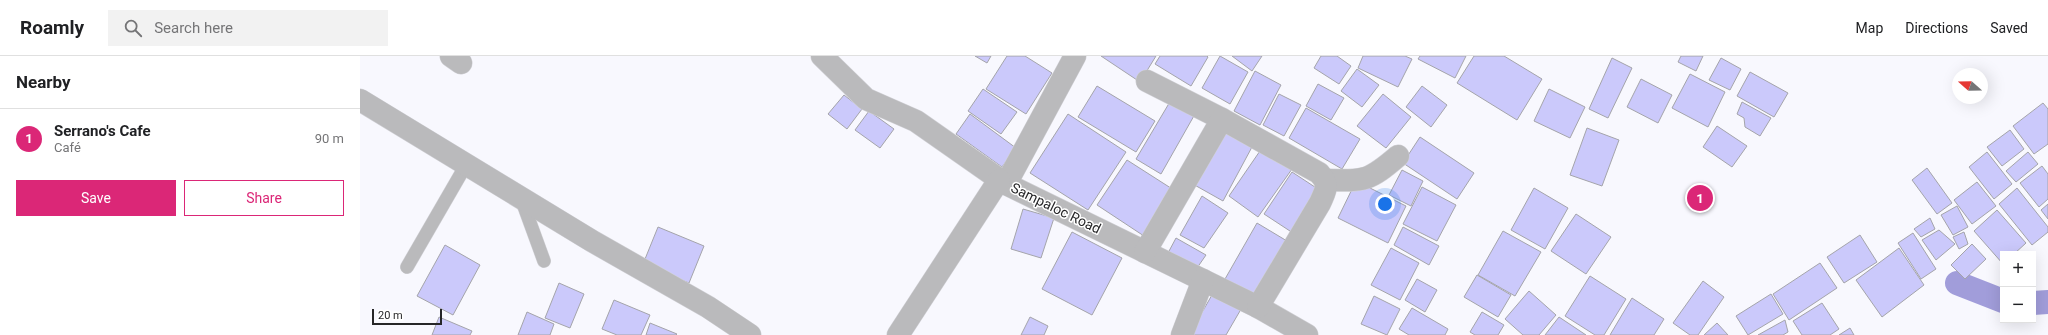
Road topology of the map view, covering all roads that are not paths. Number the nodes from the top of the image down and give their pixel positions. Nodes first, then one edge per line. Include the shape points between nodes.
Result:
1 (822, 56) edge
2 (1075, 56) edge
3 (1147, 81) dead end
4 (360, 100) edge
5 (1222, 119) junction
6 (1398, 156) dead end
7 (466, 165) junction
8 (1325, 180) junction
9 (1002, 182) junction
10 (521, 198) junction
11 (1145, 252) junction
12 (544, 261) dead end
13 (407, 267) dead end
14 (1203, 280) junction
15 (1258, 307) junction
16 (1296, 332) edge
17 (750, 335) edge
18 (898, 335) edge
19 (1182, 335) edge

1 - 9 street, Sampaloc Road via 866,99 916,121
2 - 9 street
3 - 5 street
4 - 7 street
5 - 8 street via 1319,173
5 - 11 street
6 - 8 street via 1377,174 1364,179
7 - 10 street
7 - 13 lane
8 - 15 street via 1327,188 1320,202
9 - 11 street, Sampaloc Road
9 - 18 street
10 - 12 lane
10 - 17 street via 702,303
11 - 14 street, Sampaloc Road
14 - 15 street, Sampaloc Road
14 - 19 street
15 - 16 street, Sampaloc Road

